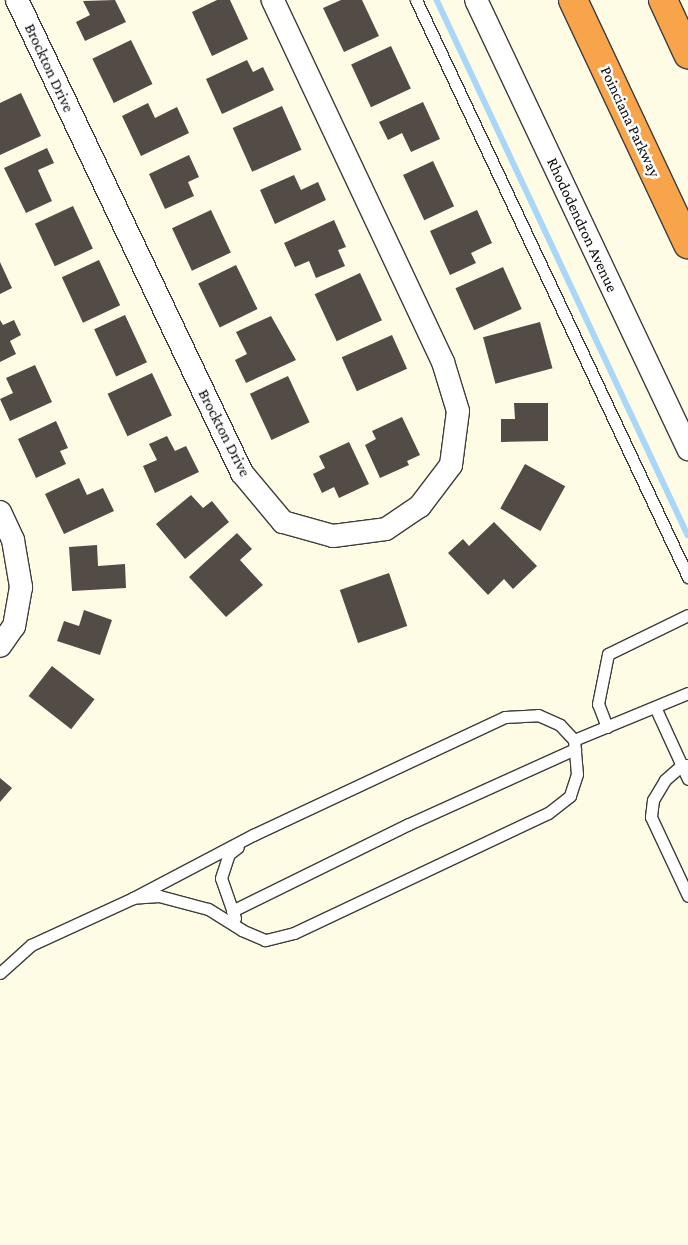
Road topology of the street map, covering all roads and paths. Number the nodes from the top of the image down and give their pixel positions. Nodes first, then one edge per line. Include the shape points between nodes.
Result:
1 (17, 0) edge
2 (273, 0) edge
3 (416, 0) edge
4 (476, 0) edge
5 (573, 0) edge
6 (663, 0) edge
7 (688, 54) edge
8 (688, 244) edge
9 (688, 449) edge
10 (0, 512) edge
11 (688, 577) edge
12 (688, 615) edge
13 (0, 646) edge
14 (688, 693) edge
15 (655, 707) junction
16 (607, 727) junction
17 (574, 745) junction
18 (685, 765) edge
19 (688, 779) edge
20 (253, 834) junction
21 (688, 896) edge
22 (133, 898) junction
23 (232, 912) junction
24 (242, 930) junction
25 (0, 973) edge

1 - 2 street, Brockton Drive via 242,473 283,522 333,536 386,529 420,506 451,465 458,411 443,362
3 - 11 lane
4 - 9 street, Rhododendron Avenue
5 - 8 highway, Poinciana Parkway
6 - 7 highway
10 - 13 street via 13,540 21,587 14,626
12 - 16 lane via 608,654 598,704
14 - 15 lane
15 - 16 lane
15 - 18 lane
16 - 17 lane
17 - 20 lane via 560,725 538,715 505,717
17 - 23 lane
17 - 24 lane via 577,774 570,796 548,813 294,933 265,940
18 - 19 lane
18 - 21 lane via 665,780 653,800 651,817
20 - 22 lane
20 - 23 lane via 228,854 221,878
22 - 24 lane via 160,896 208,909
22 - 25 lane via 31,945
23 - 24 lane

